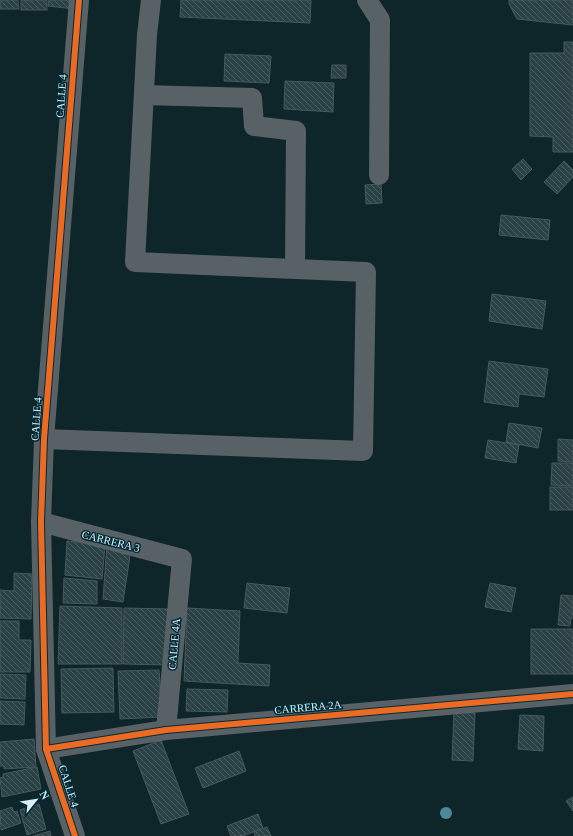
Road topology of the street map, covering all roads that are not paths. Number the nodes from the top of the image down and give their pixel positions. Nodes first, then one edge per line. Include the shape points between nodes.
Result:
1 (79, 0) edge
2 (151, 0) edge
3 (366, 0) edge
4 (144, 95) junction
5 (379, 175) dead end
6 (296, 269) junction
7 (44, 439) junction
8 (40, 522) junction
9 (182, 559) joint
10 (573, 694) edge
11 (166, 730) junction
12 (46, 749) junction
13 (75, 836) edge

1 - 7 street, CALLE 4
2 - 4 street
3 - 5 street via 380,20
4 - 6 street via 252,98 254,126 296,131
4 - 6 street via 135,262
6 - 7 street via 366,272 363,452
7 - 8 street, CALLE 4
8 - 9 street, CARRERA 3
8 - 12 street, CALLE 4
9 - 11 street, CALLE 4A
10 - 11 street, CARRERA 2A
11 - 12 street, CARRERA 2A
12 - 13 street, CALLE 4

